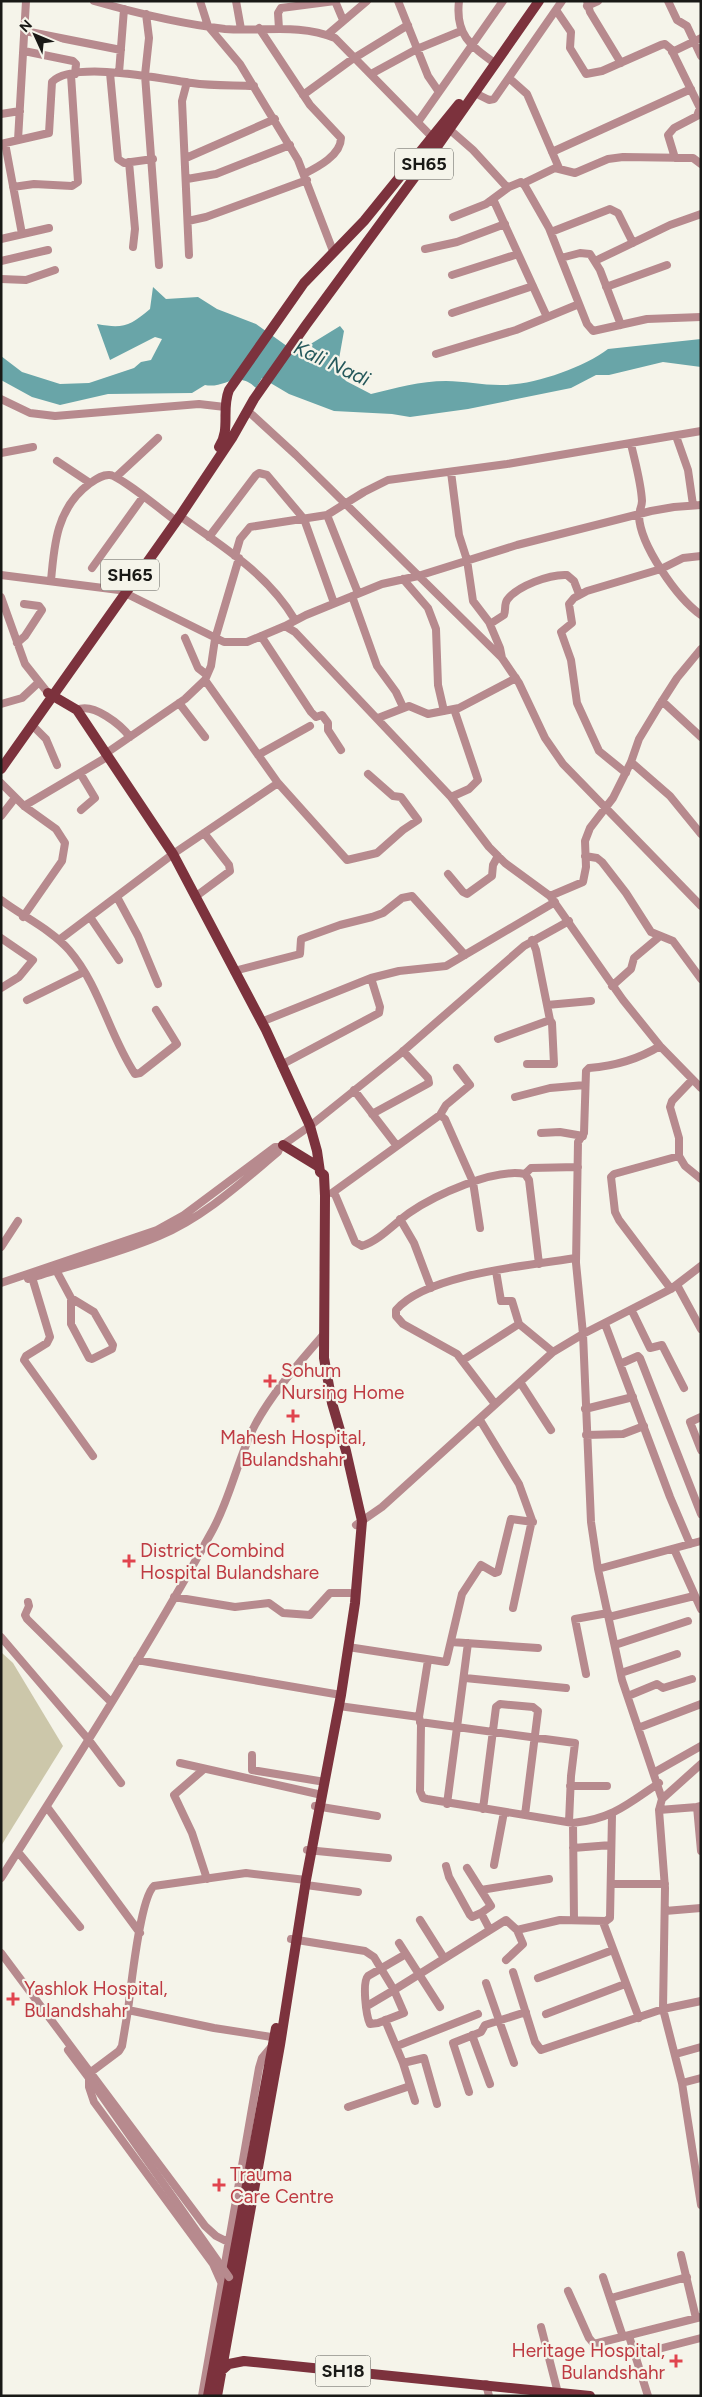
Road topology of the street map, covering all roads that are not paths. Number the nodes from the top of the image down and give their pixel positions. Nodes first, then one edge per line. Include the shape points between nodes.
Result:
1 (26, 1) edge
2 (94, 1) edge
3 (134, 1) edge
4 (200, 1) edge
5 (236, 1) edge
6 (335, 1) edge
7 (367, 1) edge
8 (398, 1) edge
9 (459, 1) edge
10 (503, 1) edge
11 (533, 1) edge
12 (539, 1) edge
13 (562, 1) edge
14 (598, 1) edge
15 (668, 1) edge
16 (294, 4) edge
17 (587, 4) edge
18 (124, 9) junction
19 (556, 10) junction
20 (135, 11) junction
21 (146, 14) junction
22 (344, 20) junction
23 (408, 25) junction
24 (208, 26) junction
25 (259, 28) junction
26 (278, 28) junction
27 (241, 29) junction
28 (461, 30) junction
29 (25, 31) junction
30 (327, 35) junction
31 (698, 39) edge
32 (472, 46) junction
33 (417, 49) junction
34 (121, 50) junction
35 (24, 51) junction
36 (672, 52) junction
37 (701, 56) edge
38 (354, 58) junction
39 (493, 62) junction
40 (621, 62) junction
41 (110, 73) junction
42 (119, 73) junction
43 (73, 74) junction
44 (370, 74) junction
45 (145, 75) junction
46 (509, 78) junction
47 (188, 82) junction
48 (254, 86) junction
49 (691, 89) junction
50 (439, 92) junction
51 (475, 93) junction
52 (303, 95) junction
53 (20, 111) junction
54 (1, 114) edge
55 (275, 119) junction
56 (418, 122) junction
57 (449, 129) junction
58 (18, 140) junction
59 (436, 140) junction
60 (3, 144) edge
61 (290, 145) junction
62 (552, 152) junction
63 (186, 158) junction
64 (675, 158) junction
65 (153, 159) junction
66 (129, 162) junction
67 (701, 164) edge
68 (559, 168) junction
69 (306, 177) junction
70 (187, 178) junction
71 (524, 183) junction
72 (13, 187) junction
73 (509, 187) junction
74 (493, 199) junction
75 (701, 214) edge
76 (453, 217) dead end
77 (188, 221) junction
78 (505, 224) junction
79 (49, 228) dead end
80 (551, 232) junction
81 (22, 234) junction
82 (1, 239) edge
83 (633, 243) junction
84 (133, 247) dead end
85 (425, 249) dead end
86 (48, 250) dead end
87 (333, 251) junction
88 (518, 254) junction
89 (189, 255) dead end
90 (561, 258) junction
91 (1, 261) edge
92 (595, 261) junction
93 (667, 264) dead end
94 (160, 265) dead end
95 (55, 270) dead end
96 (452, 275) dead end
97 (1, 279) edge
98 (533, 286) junction
99 (606, 287) junction
100 (579, 304) junction
101 (452, 313) dead end
102 (547, 317) junction
103 (701, 317) edge
104 (620, 325) junction
105 (436, 354) dead end
106 (1, 399) edge
107 (225, 407) junction
108 (248, 411) junction
109 (701, 431) edge
110 (676, 436) junction
111 (158, 438) dead end
112 (631, 444) junction
113 (33, 447) dead end
114 (1, 453) edge
115 (57, 461) dead end
116 (451, 472) junction
117 (116, 477) junction
118 (90, 484) junction
119 (143, 498) junction
120 (345, 504) junction
121 (697, 505) edge
122 (638, 514) junction
123 (327, 515) junction
124 (176, 518) junction
125 (304, 519) junction
126 (209, 537) junction
127 (701, 556) edge
128 (237, 557) junction
129 (467, 560) junction
130 (92, 568) dead end
131 (661, 570) junction
132 (1, 576) edge
133 (418, 576) junction
134 (403, 579) junction
135 (51, 581) junction
136 (122, 591) junction
137 (355, 594) junction
138 (579, 594) junction
139 (1, 597) edge
140 (334, 603) junction
141 (24, 604) dead end
142 (701, 615) edge
143 (296, 620) junction
144 (490, 624) junction
145 (285, 626) junction
146 (261, 636) junction
147 (185, 638) dead end
148 (215, 639) junction
149 (17, 643) junction
150 (701, 650) edge
151 (502, 658) junction
152 (206, 678) junction
153 (516, 678) junction
154 (38, 683) junction
155 (50, 694) junction
156 (662, 701) junction
157 (179, 703) junction
158 (1, 704) edge
159 (403, 707) junction
160 (454, 709) junction
161 (77, 710) junction
162 (444, 711) junction
163 (378, 718) junction
164 (32, 726) junction
165 (310, 726) dead end
166 (205, 736) dead end
167 (130, 737) junction
168 (701, 737) edge
169 (341, 750) dead end
170 (258, 755) junction
171 (106, 756) junction
172 (1, 759) edge
173 (631, 762) junction
174 (56, 764) dead end
175 (1, 769) edge
176 (80, 773) junction
177 (626, 773) junction
178 (368, 774) dead end
179 (1, 783) edge
180 (278, 783) junction
181 (451, 797) junction
182 (15, 798) junction
183 (24, 806) junction
184 (606, 809) junction
185 (81, 810) dead end
186 (1, 816) edge
187 (204, 833) junction
188 (701, 834) edge
189 (173, 854) junction
190 (498, 856) junction
191 (584, 856) junction
192 (448, 874) dead end
193 (117, 897) junction
194 (195, 897) junction
195 (552, 899) junction
196 (1, 900) edge
197 (701, 906) edge
198 (23, 917) junction
199 (90, 917) junction
200 (569, 920) junction
201 (659, 937) junction
202 (1, 938) edge
203 (60, 940) junction
204 (532, 940) junction
205 (464, 955) junction
206 (119, 960) dead end
207 (234, 971) junction
208 (84, 972) junction
209 (371, 978) junction
210 (701, 979) edge
211 (158, 984) dead end
212 (612, 986) junction
213 (1, 988) edge
214 (27, 1000) dead end
215 (591, 1000) dead end
216 (547, 1005) junction
217 (156, 1010) dead end
218 (550, 1020) junction
219 (261, 1022) junction
220 (498, 1039) dead end
221 (660, 1046) junction
222 (403, 1051) junction
223 (527, 1064) dead end
224 (281, 1065) junction
225 (458, 1068) dead end
226 (692, 1080) junction
227 (585, 1085) junction
228 (701, 1088) edge
229 (354, 1090) junction
230 (515, 1097) dead end
231 (372, 1114) junction
232 (440, 1115) junction
233 (310, 1126) junction
234 (540, 1133) dead end
235 (583, 1136) junction
236 (282, 1146) junction
237 (397, 1146) junction
238 (678, 1156) junction
239 (578, 1168) junction
240 (320, 1169) junction
241 (525, 1174) junction
242 (701, 1180) edge
243 (473, 1182) junction
244 (330, 1194) junction
245 (400, 1219) junction
246 (18, 1221) dead end
247 (480, 1228) dead end
248 (1, 1247) edge
249 (576, 1258) junction
250 (538, 1264) junction
251 (701, 1266) edge
252 (56, 1270) junction
253 (496, 1271) junction
254 (31, 1275) junction
255 (1, 1282) edge
256 (674, 1287) junction
257 (1, 1288) edge
258 (431, 1288) junction
259 (70, 1298) junction
260 (632, 1311) junction
261 (519, 1324) junction
262 (605, 1324) junction
263 (701, 1329) edge
264 (582, 1334) junction
265 (321, 1338) junction
266 (553, 1352) junction
267 (463, 1360) junction
268 (620, 1364) junction
269 (520, 1382) junction
270 (684, 1388) dead end
271 (633, 1397) junction
272 (495, 1404) junction
273 (585, 1409) junction
274 (701, 1417) edge
275 (480, 1420) junction
276 (644, 1426) junction
277 (551, 1430) dead end
278 (586, 1435) junction
279 (701, 1450) edge
280 (93, 1456) dead end
281 (701, 1514) edge
282 (533, 1522) junction
283 (359, 1523) junction
284 (701, 1540) edge
285 (690, 1544) junction
286 (674, 1549) junction
287 (598, 1569) junction
288 (350, 1593) junction
289 (174, 1596) junction
290 (694, 1596) junction
291 (28, 1602) dead end
292 (513, 1608) dead end
293 (701, 1609) edge
294 (609, 1615) junction
295 (688, 1621) dead end
296 (1, 1637) edge
297 (452, 1642) junction
298 (468, 1642) junction
299 (615, 1645) junction
300 (348, 1647) junction
301 (538, 1648) dead end
302 (677, 1654) dead end
303 (137, 1660) junction
304 (428, 1660) junction
305 (621, 1673) junction
306 (586, 1674) dead end
307 (465, 1678) junction
308 (692, 1679) dead end
309 (566, 1688) dead end
310 (338, 1694) junction
311 (628, 1696) junction
312 (111, 1702) junction
313 (701, 1704) edge
314 (339, 1706) junction
315 (420, 1720) junction
316 (638, 1728) junction
317 (458, 1729) junction
318 (493, 1734) junction
319 (534, 1738) junction
320 (88, 1739) junction
321 (701, 1746) edge
322 (252, 1755) dead end
323 (180, 1763) dead end
324 (701, 1764) edge
325 (204, 1768) junction
326 (655, 1772) junction
327 (322, 1782) junction
328 (658, 1782) junction
329 (121, 1783) dead end
330 (570, 1786) junction
331 (607, 1786) dead end
332 (320, 1794) junction
333 (662, 1799) junction
334 (447, 1804) junction
335 (47, 1807) junction
336 (318, 1807) junction
337 (699, 1807) edge
338 (483, 1809) junction
339 (659, 1810) junction
340 (525, 1815) junction
341 (612, 1815) junction
342 (377, 1816) dead end
343 (503, 1816) junction
344 (571, 1823) junction
345 (612, 1844) junction
346 (573, 1848) junction
347 (310, 1850) junction
348 (701, 1851) edge
349 (18, 1852) junction
350 (388, 1858) dead end
351 (494, 1865) dead end
352 (446, 1866) dead end
353 (467, 1868) dead end
354 (1, 1878) edge
355 (208, 1879) junction
356 (549, 1879) dead end
357 (304, 1882) junction
358 (611, 1884) junction
359 (665, 1884) junction
360 (481, 1890) junction
361 (358, 1892) dead end
362 (701, 1908) edge
363 (665, 1911) junction
364 (481, 1913) junction
365 (420, 1920) dead end
366 (574, 1920) junction
367 (603, 1922) junction
368 (80, 1926) dead end
369 (490, 1930) junction
370 (517, 1930) junction
371 (140, 1933) junction
372 (293, 1940) junction
373 (399, 1943) dead end
374 (613, 1950) junction
375 (1, 1953) edge
376 (406, 1954) junction
377 (444, 1958) junction
378 (506, 1960) dead end
379 (1, 1961) edge
380 (381, 1969) junction
381 (513, 1972) dead end
382 (418, 1974) junction
383 (538, 1978) dead end
384 (486, 1983) dead end
385 (625, 1984) junction
386 (394, 1990) junction
387 (701, 2001) edge
388 (367, 2006) junction
389 (440, 2007) dead end
390 (663, 2009) junction
391 (128, 2010) junction
392 (526, 2012) junction
393 (478, 2014) dead end
394 (546, 2014) dead end
395 (639, 2018) junction
396 (385, 2020) junction
397 (500, 2020) junction
398 (472, 2035) junction
399 (276, 2040) junction
400 (397, 2046) junction
401 (701, 2047) edge
402 (676, 2054) junction
403 (404, 2063) junction
404 (514, 2063) dead end
405 (91, 2078) junction
406 (701, 2078) edge
407 (682, 2083) junction
408 (490, 2084) dead end
409 (410, 2086) junction
410 (469, 2092) dead end
411 (415, 2101) dead end
412 (437, 2104) dead end
413 (348, 2107) dead end
414 (699, 2182) edge
415 (701, 2205) edge
416 (228, 2242) junction
417 (682, 2255) dead end
418 (603, 2277) dead end
419 (687, 2277) junction
420 (225, 2280) junction
421 (568, 2291) dead end
422 (611, 2298) junction
423 (699, 2318) edge
424 (541, 2328) dead end
425 (626, 2336) junction
426 (701, 2338) edge
427 (634, 2355) junction
428 (221, 2371) junction
429 (486, 2384) junction
430 (558, 2393) junction
431 (202, 2396) edge
432 (208, 2396) edge
433 (217, 2396) edge
434 (489, 2396) edge
435 (590, 2396) edge
436 (648, 2396) edge

1 - 29 street
2 - 18 street
3 - 20 street
4 - 24 street
5 - 27 street
6 - 16 street
6 - 22 street
7 - 22 street
8 - 23 street
9 - 28 street
10 - 32 street
11 - 39 main road, SH65
12 - 39 main road, SH65
13 - 19 street
14 - 17 street
15 - 31 street via 674,17
16 - 26 street via 279,10
17 - 40 street
18 - 20 street
18 - 34 street
19 - 40 street via 571,32 570,48 586,74 594,74
19 - 46 street
20 - 21 street
21 - 24 street
21 - 45 street
22 - 30 street
23 - 33 street
23 - 38 street
24 - 27 street
24 - 48 street
25 - 26 street
25 - 27 street
25 - 52 street
26 - 30 street
28 - 32 street
28 - 33 street
29 - 34 street
29 - 35 street
30 - 38 street via 335,38
31 - 36 street
31 - 37 street
32 - 39 street
32 - 50 street
33 - 44 street
33 - 50 street via 428,76
34 - 42 street
35 - 43 street via 73,61 76,64
35 - 53 street
36 - 40 street via 661,44
36 - 49 street
38 - 44 street
38 - 52 street
39 - 51 main road, SH65
39 - 59 main road, SH65
41 - 42 street
41 - 43 street
41 - 66 street via 118,159
42 - 45 street
43 - 58 street via 52,82 49,133
43 - 72 street via 78,182 72,186 34,184
44 - 56 street
45 - 47 street
45 - 65 street
46 - 51 street via 494,99
46 - 62 street via 527,94
47 - 48 street
47 - 63 street via 182,97
48 - 55 street
49 - 62 street
49 - 64 street via 700,112 670,131 669,140
50 - 56 street
51 - 57 main road, SH65
52 - 69 street via 341,138 339,147
53 - 54 street
53 - 58 street
55 - 61 street
55 - 63 street
56 - 59 street
57 - 59 main road, SH65
57 - 73 street
58 - 60 street
59 - 87 main road, SH65
59 - 108 main road, SH65
60 - 72 street
61 - 69 street
61 - 70 street via 216,174
62 - 68 street
63 - 70 street
64 - 67 street via 693,158
64 - 68 street via 608,159 576,173
65 - 66 street
65 - 94 street
66 - 84 street via 135,229
68 - 71 street
69 - 77 street via 206,217
69 - 87 street
70 - 77 street
71 - 73 street
71 - 80 street
72 - 81 street
73 - 74 street
74 - 76 street
74 - 78 street
75 - 83 street
77 - 89 street
78 - 85 street via 457,242
78 - 88 street
79 - 81 street
80 - 83 street via 610,209 622,218
80 - 90 street
81 - 82 street
83 - 92 street
86 - 91 street
87 - 107 main road, SH65 via 294,295 234,382
88 - 96 street
88 - 98 street
90 - 92 street via 586,252
90 - 100 street
92 - 99 street
93 - 99 street
95 - 97 street via 26,280
98 - 101 street
98 - 102 street
99 - 104 street
100 - 102 street
100 - 104 street via 586,324 593,331
102 - 105 street via 516,330
103 - 104 street via 660,318
106 - 107 street via 30,413 55,416 199,404
107 - 124 main road, SH65 via 227,425 224,441
108 - 120 street
108 - 124 main road, SH65
109 - 110 street
110 - 112 street
110 - 121 street
111 - 117 street
112 - 116 street
112 - 122 street via 642,500
113 - 114 street
115 - 118 street
116 - 120 street via 388,480
116 - 129 street via 459,535
117 - 118 street via 103,476
117 - 119 street
118 - 135 street via 74,498 58,527
119 - 124 street
119 - 130 street
120 - 123 street
120 - 133 street
121 - 122 street
122 - 129 street
122 - 131 street
123 - 125 street
123 - 137 street
124 - 126 street
124 - 136 main road, SH65
125 - 126 street via 271,479 259,473
125 - 128 street via 250,527 240,539
125 - 140 street
126 - 128 street
127 - 131 street via 683,558
128 - 143 street via 276,592
128 - 148 street
129 - 133 street
129 - 144 street via 473,601
131 - 138 street
131 - 142 street via 684,602
132 - 135 street
133 - 134 street
133 - 151 street
134 - 137 street
134 - 162 street via 428,608 436,629 438,685
135 - 136 street
136 - 148 street
136 - 155 main road, SH65
137 - 140 street
137 - 159 street via 375,661
138 - 144 street via 574,581 567,575 529,584 512,595 505,604 504,615
138 - 177 street via 569,604 572,623 561,632 571,660 574,695 600,751
139 - 149 street
140 - 143 street
141 - 149 street via 39,606 42,610
143 - 145 street
144 - 151 street
145 - 146 street
145 - 163 street via 296,632
146 - 148 street via 235,643
146 - 169 street via 311,712 315,716 322,715 328,723 328,730
147 - 152 street
148 - 152 street
149 - 154 street via 25,664
150 - 156 street
151 - 153 street
152 - 157 street
152 - 170 street
153 - 160 street via 470,704
153 - 184 street via 553,752
154 - 155 street
154 - 158 street via 22,698
155 - 161 main road
155 - 164 main road, SH65
155 - 172 main road, SH65
156 - 168 street
156 - 173 street via 639,739
157 - 166 street
157 - 167 street
159 - 162 street via 413,706 428,714
159 - 163 street
160 - 162 street
160 - 181 street via 478,780 469,789
161 - 167 street via 87,708 115,720
161 - 171 main road
163 - 181 street
164 - 174 street via 46,739
164 - 175 main road, SH65
165 - 170 street
167 - 171 street
170 - 180 street
171 - 176 street
171 - 189 main road
173 - 177 street
173 - 188 street via 670,796
176 - 183 street
176 - 185 street via 95,798
177 - 184 street
178 - 180 street via 393,796 401,797 418,820 377,853 347,860
179 - 182 street
180 - 187 street
181 - 190 street
182 - 183 street
182 - 186 street
183 - 198 street via 62,835 65,853
184 - 191 street via 587,835
184 - 197 street
187 - 189 street
187 - 194 street via 229,865 230,871
189 - 193 street
189 - 194 main road
190 - 192 street via 492,876 467,894
190 - 195 street
191 - 195 street via 583,882
191 - 201 street via 602,862 651,932
193 - 199 street
193 - 211 street
194 - 207 main road
195 - 200 street
195 - 205 street
196 - 198 street
198 - 203 street
199 - 203 street
199 - 206 street
200 - 204 street
200 - 212 street
201 - 210 street via 673,941
201 - 212 street via 634,958 631,969
202 - 213 street via 33,960 19,977
203 - 208 street
204 - 216 street
204 - 222 street
205 - 207 street via 412,896 402,898 372,918 301,939 300,954
205 - 209 street via 439,968 399,971
207 - 219 main road
208 - 214 street
208 - 217 street via 135,1074 177,1044
209 - 219 street
209 - 224 street via 381,1010 379,1013
212 - 221 street
215 - 216 street
216 - 218 street
218 - 220 street
218 - 223 street via 554,1064
219 - 224 main road
221 - 226 street
221 - 227 street via 623,1063 588,1068
222 - 229 street
222 - 231 street via 429,1083
224 - 233 main road
225 - 232 street via 470,1085 446,1105
226 - 228 street
226 - 238 street via 670,1107 679,1138
227 - 230 street via 550,1088
227 - 235 street
229 - 231 street
229 - 233 street
231 - 237 street
232 - 237 street
232 - 243 street via 445,1119
233 - 236 street
233 - 240 main road
234 - 235 street
235 - 239 street via 578,1142
236 - 240 main road
236 - 252 street via 242,1182 188,1221 159,1236
236 - 254 street via 184,1215 157,1230
237 - 244 street
238 - 242 street
238 - 256 street via 611,1177 619,1220
239 - 241 street via 531,1168
239 - 249 street
240 - 244 main road
240 - 265 main road via 317,1175
241 - 243 street via 495,1176
241 - 250 street via 529,1180
243 - 245 street
243 - 247 street
244 - 245 street via 358,1245 367,1245
244 - 265 main road
245 - 258 street via 414,1243
246 - 248 street
249 - 250 street
249 - 264 street
250 - 253 street
251 - 256 street
252 - 254 street
252 - 259 street
253 - 258 street
253 - 261 street via 501,1301 512,1301
254 - 255 street
254 - 257 street
254 - 280 street via 50,1337 47,1343 24,1360
256 - 260 street
256 - 263 street
258 - 267 street via 406,1300 396,1310 396,1316 410,1329 434,1340
259 - 259 street via 71,1324 89,1358 112,1348 96,1314
260 - 262 street
260 - 270 street via 650,1348 662,1345
261 - 266 street
261 - 267 street
262 - 264 street
262 - 268 street
264 - 266 street
264 - 273 street
265 - 283 main road
265 - 289 street via 255,1425 224,1508
266 - 269 street
267 - 272 street
268 - 271 street
268 - 281 street via 640,1358
269 - 272 street
269 - 277 street
271 - 273 street
271 - 276 street
272 - 275 street
273 - 278 street
274 - 279 street via 690,1422
275 - 282 street via 519,1484
275 - 283 street via 382,1507
276 - 278 street via 623,1434
276 - 285 street
278 - 287 street via 591,1522
282 - 292 street
282 - 297 street via 510,1520 498,1572 481,1565 470,1580 458,1606
283 - 288 main road
283 - 300 main road via 355,1603
284 - 285 street
285 - 286 street
286 - 287 street
286 - 290 street
287 - 294 street
288 - 289 street via 330,1593 310,1615 283,1613 269,1603 235,1607
288 - 310 main road
289 - 303 street
290 - 293 street
290 - 294 street
291 - 312 street via 24,1614 27,1619
294 - 299 street
294 - 306 street via 575,1620
295 - 299 street
296 - 320 street
297 - 298 street
297 - 304 street via 446,1662
298 - 301 street
298 - 307 street
299 - 305 street
300 - 304 street
300 - 310 main road
302 - 305 street
303 - 310 street
303 - 312 street
304 - 315 street
305 - 311 street
307 - 309 street
307 - 317 street
308 - 311 street via 663,1688 656,1684
310 - 314 main road
310 - 327 main road
311 - 316 street
312 - 320 street
313 - 316 street
314 - 315 street
314 - 327 main road
315 - 317 street
315 - 334 street via 421,1795
316 - 326 street
317 - 318 street
317 - 334 street
318 - 319 street
318 - 319 street via 498,1705 533,1707 538,1712
318 - 338 street
319 - 330 street via 575,1743
319 - 340 street
320 - 329 street
320 - 335 street
321 - 326 street
322 - 327 street via 252,1770
323 - 325 street
324 - 333 street
325 - 332 street
325 - 355 street via 174,1795
326 - 328 street
327 - 332 main road
328 - 333 street
328 - 341 street
330 - 331 street
330 - 344 street
332 - 336 main road
333 - 339 street
334 - 338 street
335 - 349 street
335 - 371 street
336 - 342 street
336 - 347 main road
337 - 339 street
337 - 348 street
338 - 343 street
339 - 359 street
340 - 343 street
340 - 344 street
341 - 344 street
341 - 345 street
343 - 351 street
344 - 346 street
345 - 346 street
345 - 358 street
346 - 366 street
347 - 350 street
347 - 357 main road
349 - 354 street
349 - 368 street
352 - 364 street via 470,1915
353 - 360 street
355 - 357 street via 255,1873
355 - 371 street via 154,1886 148,1894
356 - 360 street
357 - 361 street
357 - 372 main road
358 - 359 street
358 - 367 street via 610,1918
359 - 363 street
360 - 364 street via 491,1906
362 - 363 street
363 - 390 street
364 - 369 street
365 - 377 street
366 - 367 street
366 - 370 street via 535,1924
367 - 374 street
369 - 370 street via 508,1920
369 - 377 street
370 - 378 street via 523,1944
371 - 391 street
372 - 380 street via 365,1950
372 - 399 main road
373 - 376 street
374 - 383 street
374 - 385 street
375 - 405 street
376 - 380 street
376 - 382 street
377 - 382 street
379 - 405 street
380 - 386 street
380 - 388 street via 365,1980
381 - 392 street
382 - 386 street
382 - 389 street
384 - 397 street
385 - 394 street
385 - 395 street
386 - 388 street
386 - 396 street via 405,2011
387 - 390 street
388 - 396 street via 370,2024
390 - 395 street
390 - 402 street
391 - 399 street
391 - 405 street via 119,2051
392 - 395 street via 542,2050
392 - 397 street
393 - 400 street
396 - 400 street
397 - 398 street via 485,2025 481,2032
397 - 404 street
398 - 408 street
398 - 410 street via 452,2045
399 - 416 street via 262,2058 259,2068
399 - 420 main road
399 - 428 main road
400 - 403 street
401 - 402 street
402 - 407 street
403 - 409 street
403 - 412 street via 424,2058
405 - 416 street via 204,2226
405 - 420 street, bridge
406 - 407 street
407 - 414 street
409 - 411 street
409 - 413 street
414 - 415 street
416 - 420 street
417 - 419 street
418 - 422 street
419 - 422 street
419 - 423 street
420 - 431 street
420 - 432 main road
421 - 425 street via 591,2341 598,2344
422 - 425 street
423 - 425 street
424 - 430 street
425 - 427 street
426 - 427 street
427 - 436 street
428 - 429 main road, SH18 via 229,2364 244,2361
428 - 433 main road
429 - 430 main road, SH18
429 - 434 street
430 - 435 main road, SH18

